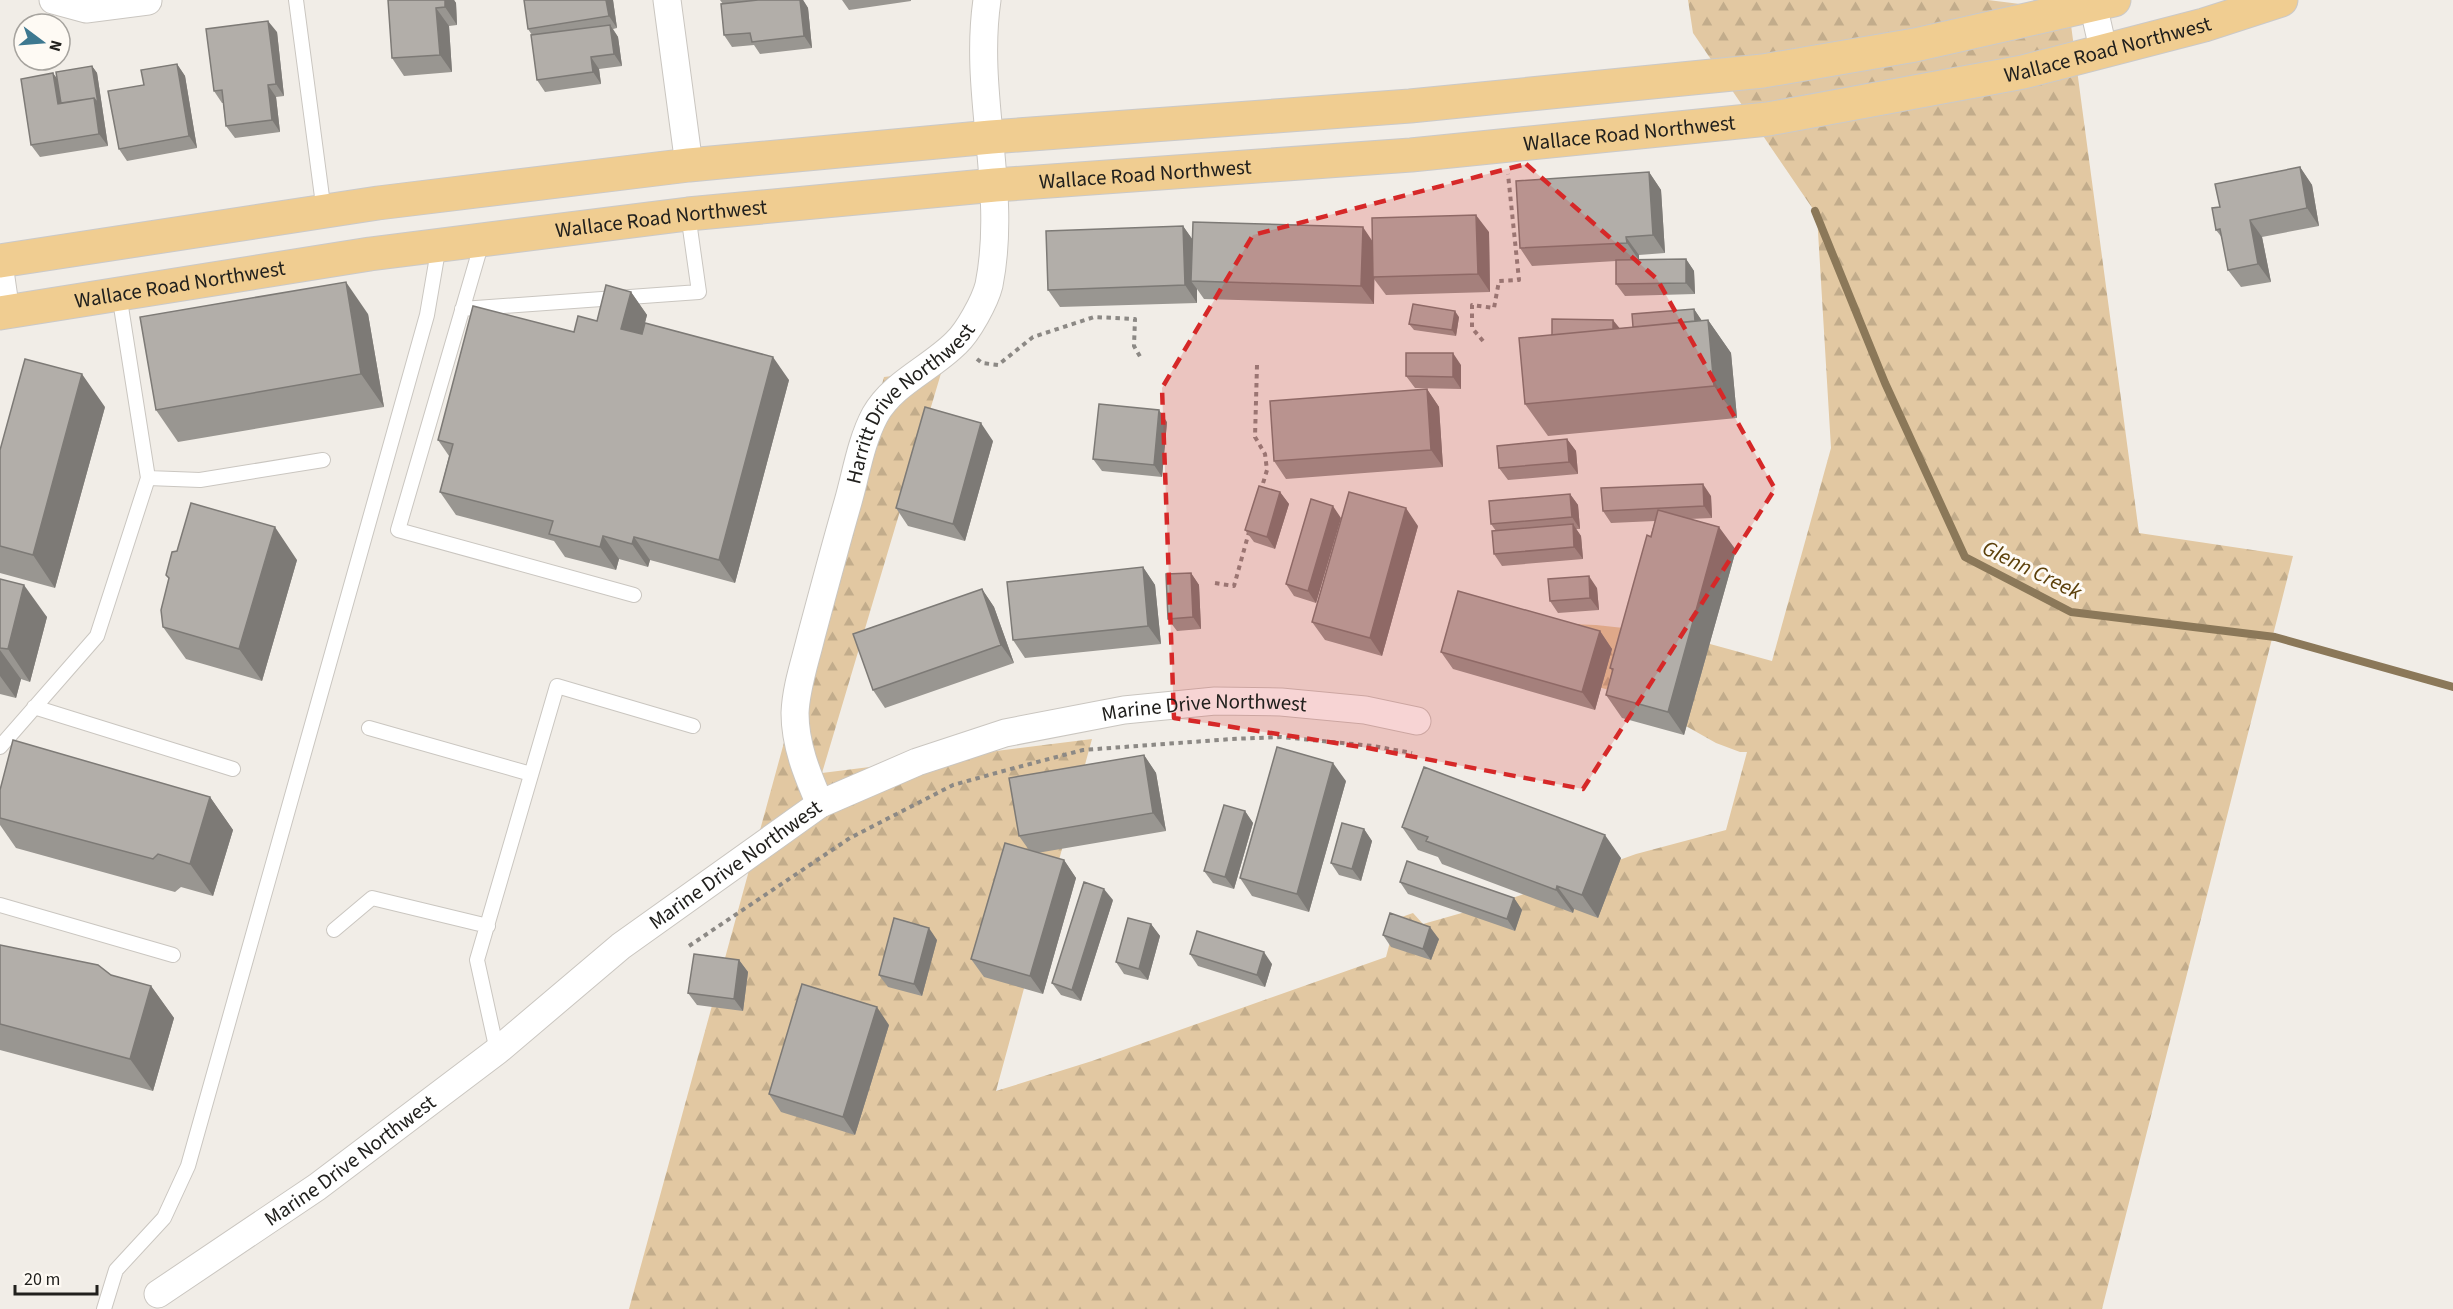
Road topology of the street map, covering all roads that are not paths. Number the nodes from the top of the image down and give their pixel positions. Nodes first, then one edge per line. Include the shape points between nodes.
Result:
1 (53, 0) edge
2 (148, 0) edge
3 (296, 0) edge
4 (667, 0) edge
5 (987, 0) edge
6 (2281, 0) edge
7 (2100, 2) edge
8 (2104, 53) junction
9 (991, 137) junction
10 (689, 165) junction
11 (995, 185) junction
12 (324, 212) junction
13 (688, 214) junction
14 (483, 240) junction
15 (438, 245) junction
16 (0, 261) edge
17 (0, 271) edge
18 (119, 294) junction
19 (462, 309) junction
20 (3, 312) edge
21 (324, 460) dead end
22 (148, 478) junction
23 (634, 595) dead end
24 (34, 707) junction
25 (1417, 721) dead end
26 (693, 726) dead end
27 (369, 728) dead end
28 (0, 747) edge
29 (233, 769) dead end
30 (531, 774) junction
31 (820, 804) junction
32 (0, 905) edge
33 (488, 926) junction
34 (334, 930) dead end
35 (173, 955) dead end
36 (497, 1051) junction
37 (158, 1294) dead end
38 (104, 1309) edge

1 - 2 street via 86,9
3 - 12 lane
4 - 10 street
5 - 9 street, Harritt Drive Northwest via 983,67
6 - 8 main road, Wallace Road Northwest
7 - 8 street
7 - 9 main road via 1915,45 1762,71 1410,106
8 - 11 main road, Wallace Road Northwest via 2023,72 1768,119 1411,155
9 - 10 main road
9 - 11 street, Harritt Drive Northwest
10 - 12 main road
11 - 13 main road, Wallace Road Northwest
11 - 31 street, Harritt Drive Northwest via 988,287 957,343 894,392 875,415 826,580 795,712 797,741
12 - 16 main road
13 - 14 main road, Wallace Road Northwest
13 - 19 lane via 699,292
14 - 15 main road, Wallace Road Northwest
14 - 19 lane
15 - 18 main road, Wallace Road Northwest
15 - 38 lane via 427,315 188,1166 164,1218 116,1270
17 - 20 street
18 - 20 main road, Wallace Road Northwest
18 - 22 lane
19 - 23 lane via 398,530
21 - 22 lane via 200,480
22 - 24 lane via 97,636
24 - 28 lane
24 - 29 lane
25 - 31 street, Marine Drive Northwest via 1365,710 1281,702 1215,701 1124,710 1005,733 917,762
26 - 30 lane via 557,686
27 - 30 lane
30 - 33 lane
31 - 36 street, Marine Drive Northwest via 621,946
32 - 35 lane
33 - 34 lane via 372,898
33 - 36 lane via 477,960
36 - 37 street, Marine Drive Northwest via 317,1187

